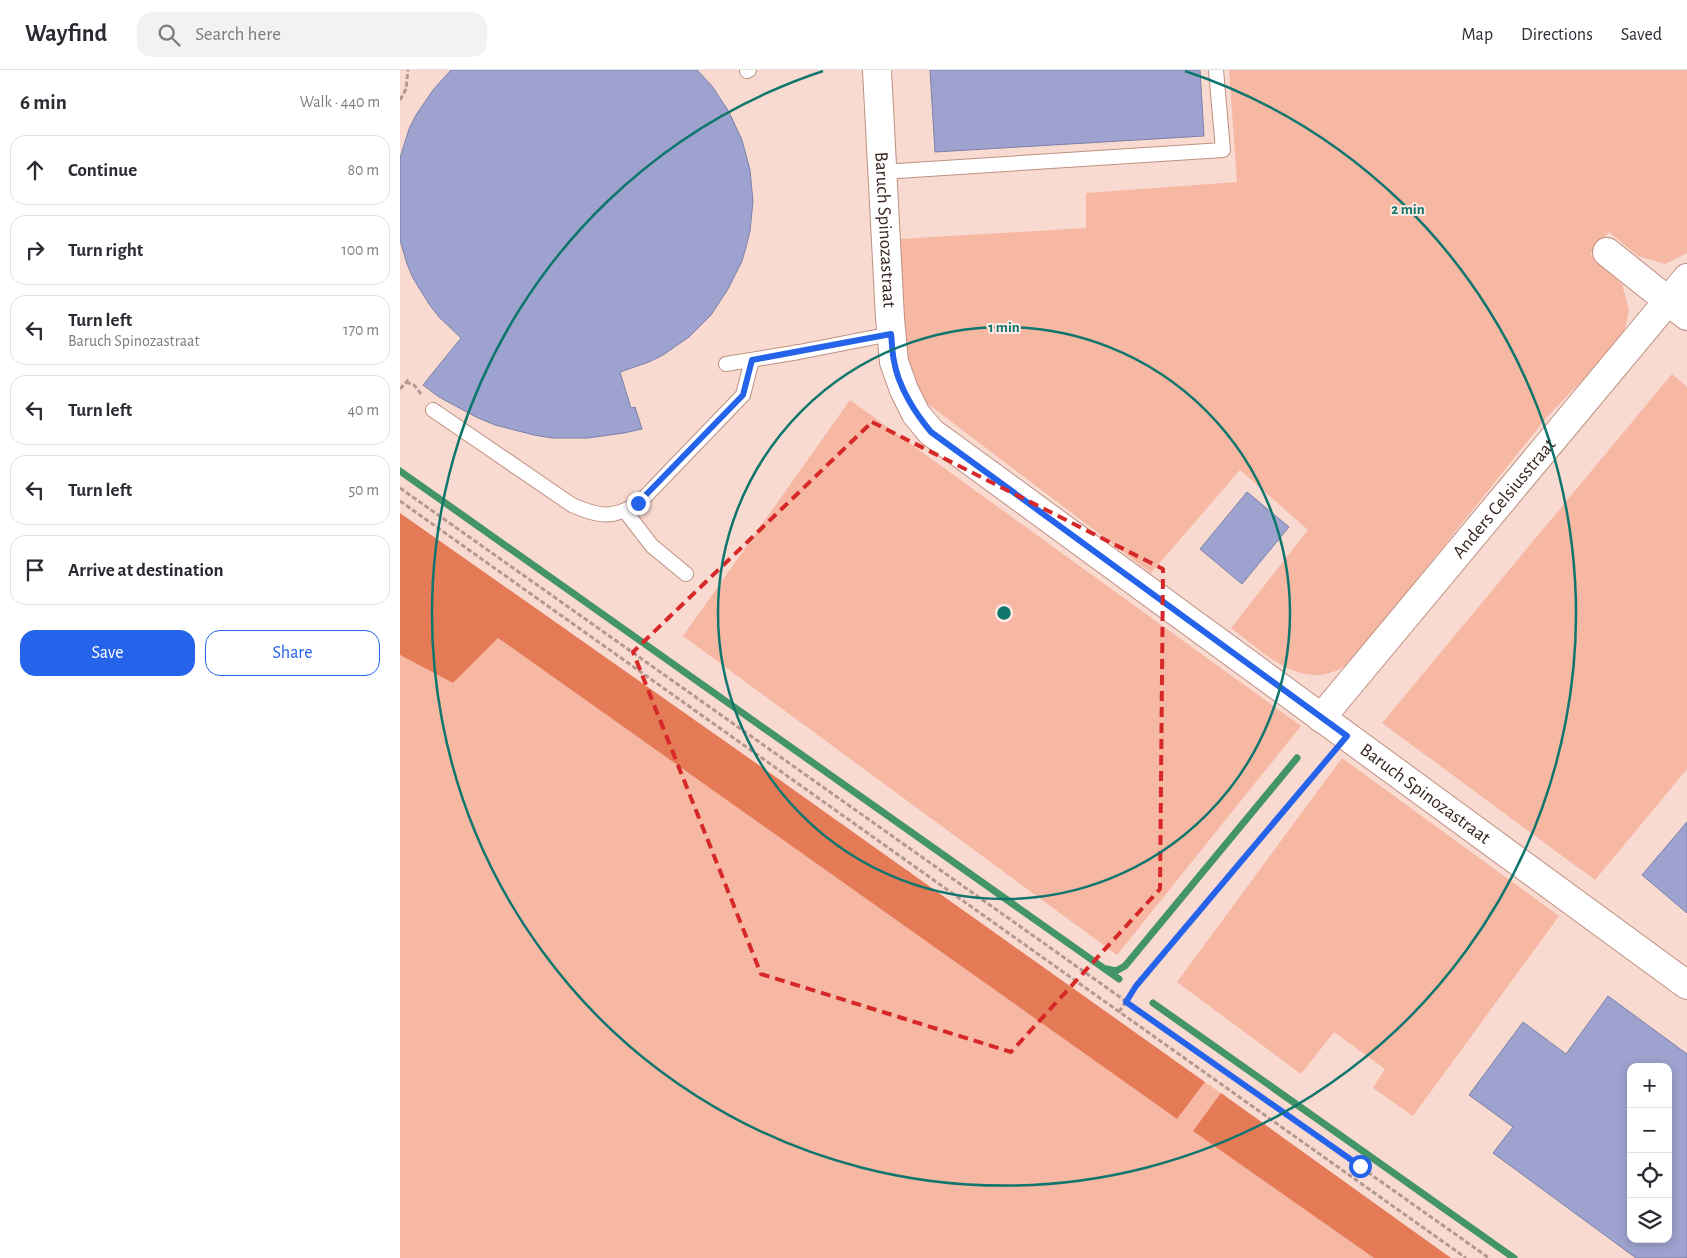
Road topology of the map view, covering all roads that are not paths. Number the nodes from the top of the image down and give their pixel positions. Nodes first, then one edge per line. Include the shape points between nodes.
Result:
1 (877, 70) edge
2 (1216, 70) edge
3 (882, 172) junction
4 (1607, 252) dead end
5 (1687, 278) edge
6 (1678, 308) edge
7 (891, 334) junction
8 (752, 360) junction
9 (726, 364) dead end
10 (433, 410) dead end
11 (625, 512) junction
12 (686, 574) dead end
13 (1321, 718) junction
14 (1687, 985) edge

1 - 3 street, Baruch Spinozastraat
2 - 3 lane via 1223,150
3 - 7 street, Baruch Spinozastraat
4 - 6 street
5 - 6 street, Anders Celsiusstraat
6 - 13 street, Anders Celsiusstraat
7 - 8 lane
7 - 13 street, Baruch Spinozastraat via 894,362 904,390 916,414 931,432
8 - 9 lane
8 - 11 lane via 743,395 638,503
10 - 11 lane via 572,505 608,516
11 - 12 lane via 652,546
13 - 14 street, Baruch Spinozastraat

